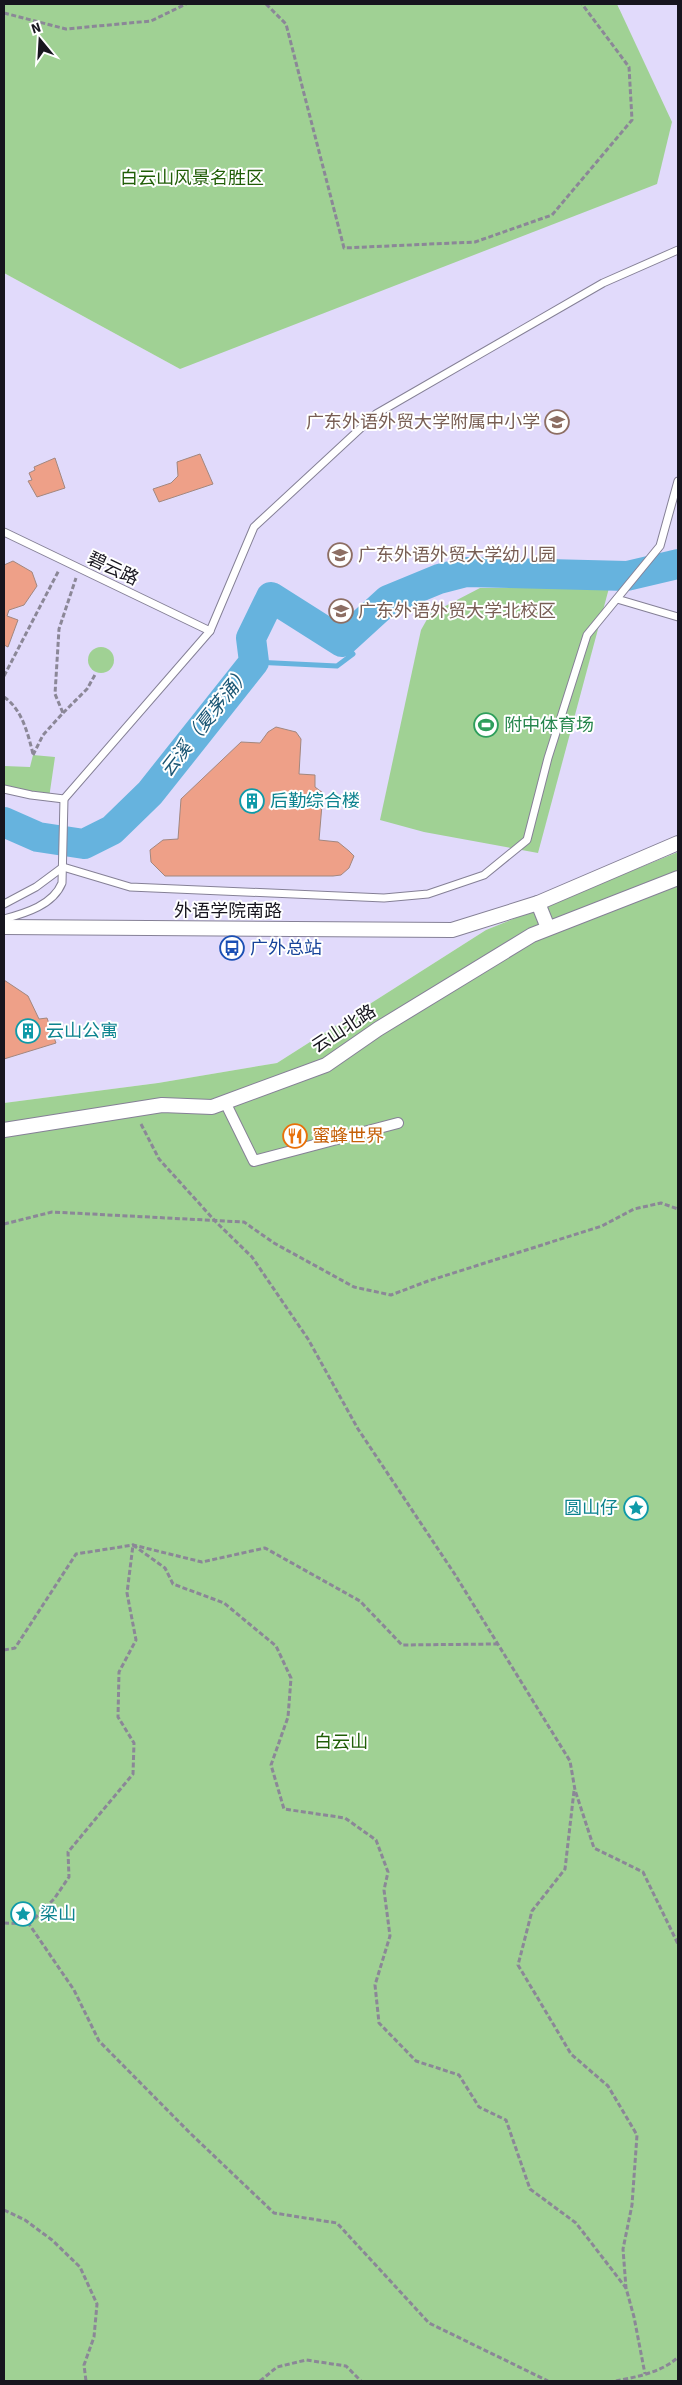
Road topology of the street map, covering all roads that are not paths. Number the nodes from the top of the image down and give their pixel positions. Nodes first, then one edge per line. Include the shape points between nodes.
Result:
1 (678, 250) edge
2 (678, 481) edge
3 (4, 532) edge
4 (618, 599) junction
5 (678, 617) edge
6 (210, 631) junction
7 (4, 789) edge
8 (64, 799) junction
9 (678, 843) edge
10 (63, 867) junction
11 (678, 878) edge
12 (538, 903) junction
13 (4, 904) edge
14 (4, 920) edge
15 (4, 927) edge
16 (548, 928) junction
17 (225, 1102) junction
18 (398, 1123) dead end
19 (4, 1130) edge

1 - 6 lane via 603,283 376,414 254,527
2 - 4 lane via 660,546
3 - 6 lane, 碧云路
4 - 5 lane
4 - 10 lane via 587,635 548,758 527,840 484,875 428,894 384,898 130,887
6 - 8 lane
7 - 8 lane
8 - 10 lane
9 - 12 street, 外语学院南路
10 - 13 lane via 36,887
10 - 14 lane via 58,894 44,904
11 - 16 street, 云山北路
12 - 15 street, 外语学院南路 via 452,930
12 - 16 street
16 - 17 street, 云山北路 via 378,1029 326,1066
17 - 18 street via 254,1161
17 - 19 street, 云山北路 via 212,1106 162,1105

